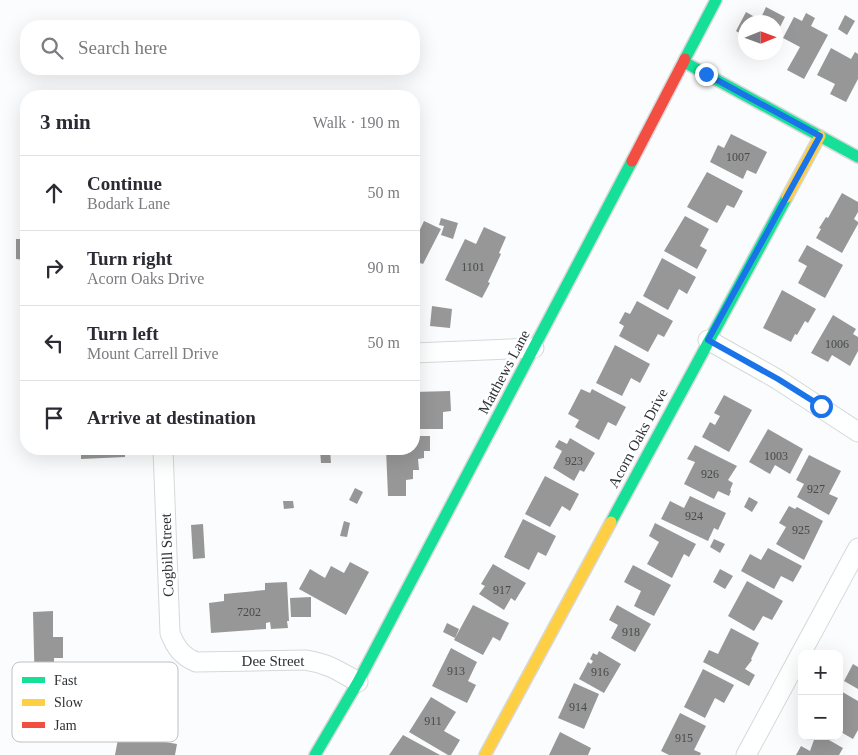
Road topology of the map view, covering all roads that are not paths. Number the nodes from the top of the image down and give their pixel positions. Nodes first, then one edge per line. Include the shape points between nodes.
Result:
1 (716, 0) edge
2 (684, 62) junction
3 (820, 136) junction
4 (858, 157) edge
5 (708, 340) junction
6 (534, 348) junction
7 (420, 353) edge
8 (858, 432) edge
9 (163, 455) edge
10 (858, 548) edge
11 (184, 657) joint
12 (358, 682) junction
13 (315, 755) edge
14 (485, 755) edge
15 (746, 755) edge

1 - 2 street, Matthews Lane
2 - 3 street
2 - 6 street, Matthews Lane
3 - 4 street
3 - 5 street, Acorn Oaks Drive
5 - 8 street via 778,379
5 - 14 street, Acorn Oaks Drive
6 - 7 street
6 - 12 street, Matthews Lane
9 - 11 street, Cogbill Street via 170,634
10 - 15 street
11 - 12 street, Dee Street via 196,662 305,660 330,666
12 - 13 street, Matthews Lane

